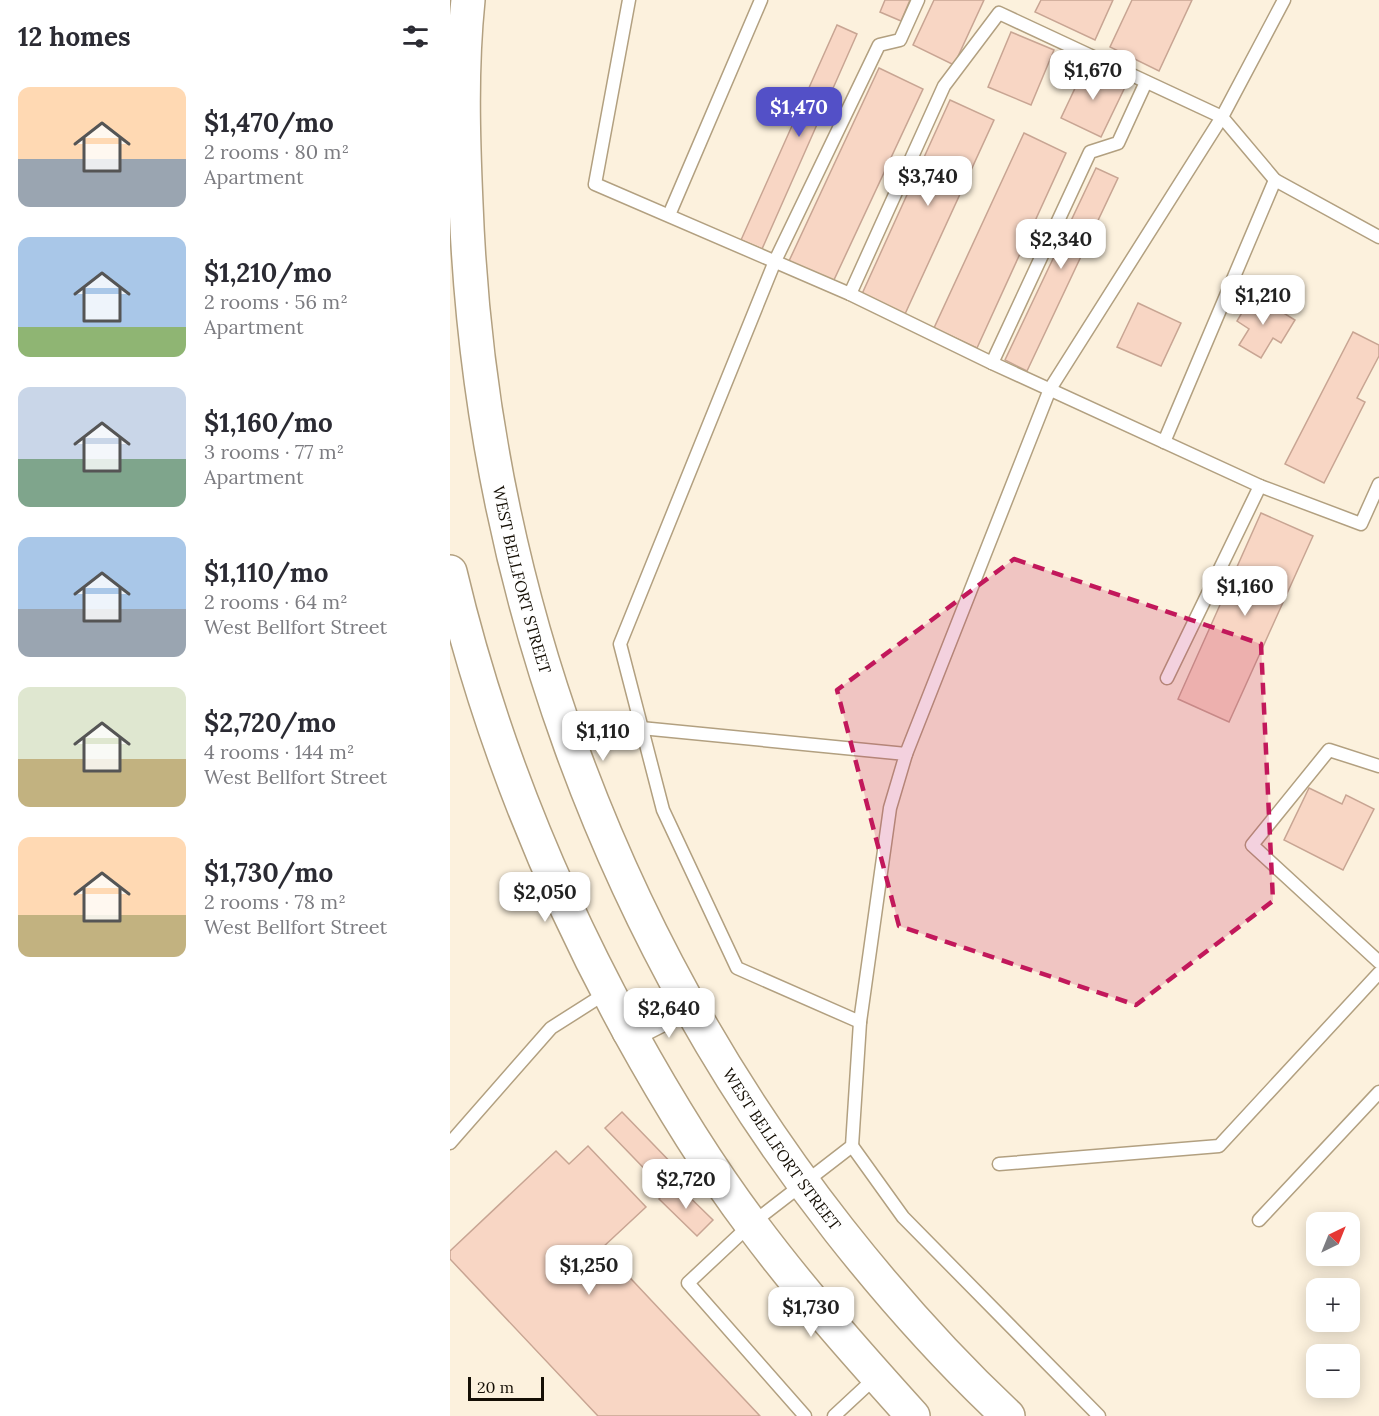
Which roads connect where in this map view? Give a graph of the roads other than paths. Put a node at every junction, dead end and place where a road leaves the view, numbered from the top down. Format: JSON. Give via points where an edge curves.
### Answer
{"nodes":[{"id":1,"x":629,"y":0,"type":"edge"},
{"id":2,"x":761,"y":0,"type":"edge"},
{"id":3,"x":918,"y":0,"type":"edge"},
{"id":4,"x":1005,"y":0,"type":"edge"},
{"id":5,"x":1284,"y":0,"type":"edge"},
{"id":6,"x":468,"y":2,"type":"edge"},
{"id":7,"x":999,"y":13,"type":"junction"},
{"id":8,"x":1146,"y":82,"type":"junction"},
{"id":9,"x":1222,"y":117,"type":"junction"},
{"id":10,"x":1275,"y":180,"type":"junction"},
{"id":11,"x":669,"y":215,"type":"junction"},
{"id":12,"x":1379,"y":237,"type":"edge"},
{"id":13,"x":775,"y":261,"type":"junction"},
{"id":14,"x":850,"y":294,"type":"junction"},
{"id":15,"x":992,"y":363,"type":"junction"},
{"id":16,"x":1050,"y":389,"type":"junction"},
{"id":17,"x":1164,"y":442,"type":"junction"},
{"id":18,"x":1379,"y":484,"type":"edge"},
{"id":19,"x":1260,"y":486,"type":"junction"},
{"id":20,"x":450,"y":572,"type":"edge"},
{"id":21,"x":1167,"y":678,"type":"dead end"},
{"id":22,"x":641,"y":728,"type":"junction"},
{"id":23,"x":906,"y":754,"type":"junction"},
{"id":24,"x":1379,"y":765,"type":"edge"},
{"id":25,"x":1379,"y":962,"type":"edge"},
{"id":26,"x":1379,"y":973,"type":"edge"},
{"id":27,"x":607,"y":992,"type":"junction"},
{"id":28,"x":686,"y":1002,"type":"junction"},
{"id":29,"x":860,"y":1022,"type":"junction"},
{"id":30,"x":629,"y":1031,"type":"junction"},
{"id":31,"x":1379,"y":1092,"type":"edge"},
{"id":32,"x":450,"y":1143,"type":"edge"},
{"id":33,"x":852,"y":1146,"type":"junction"},
{"id":34,"x":999,"y":1164,"type":"dead end"},
{"id":35,"x":803,"y":1183,"type":"junction"},
{"id":36,"x":1259,"y":1220,"type":"dead end"},
{"id":37,"x":751,"y":1224,"type":"junction"},
{"id":38,"x":877,"y":1376,"type":"junction"},
{"id":39,"x":805,"y":1416,"type":"edge"},
{"id":40,"x":834,"y":1416,"type":"edge"},
{"id":41,"x":913,"y":1416,"type":"edge"},
{"id":42,"x":1008,"y":1416,"type":"edge"},
{"id":43,"x":1099,"y":1416,"type":"edge"}],
"edges":[{"from":1,"to":11,"type":"lane","via":[[595,184]]},
{"from":2,"to":11,"type":"lane"},
{"from":3,"to":13,"type":"lane","via":[[900,40],[879,45]]},
{"from":4,"to":7,"type":"lane"},
{"from":5,"to":9,"type":"lane"},
{"from":6,"to":28,"type":"main road","name":"WEST BELLFORT STREET","via":[[463,139],[471,295],[494,467],[544,667],[575,759],[627,883]]},
{"from":7,"to":8,"type":"lane"},
{"from":7,"to":14,"type":"lane","via":[[944,86]]},
{"from":8,"to":9,"type":"lane"},
{"from":8,"to":15,"type":"lane","via":[[1118,143],[1090,152]]},
{"from":9,"to":10,"type":"lane"},
{"from":9,"to":16,"type":"lane"},
{"from":10,"to":12,"type":"lane"},
{"from":10,"to":17,"type":"lane"},
{"from":11,"to":13,"type":"lane"},
{"from":13,"to":14,"type":"lane"},
{"from":13,"to":22,"type":"lane","via":[[620,644]]},
{"from":14,"to":15,"type":"lane"},
{"from":15,"to":16,"type":"lane"},
{"from":16,"to":17,"type":"lane"},
{"from":16,"to":23,"type":"lane"},
{"from":17,"to":19,"type":"lane"},
{"from":18,"to":19,"type":"lane","via":[[1361,524]]},
{"from":19,"to":21,"type":"lane"},
{"from":20,"to":27,"type":"main road","via":[[507,765],[554,882]]},
{"from":22,"to":23,"type":"lane"},
{"from":22,"to":29,"type":"lane","via":[[663,810],[737,968]]},
{"from":23,"to":29,"type":"lane","via":[[891,808]]},
{"from":24,"to":25,"type":"lane","via":[[1329,750],[1252,845]]},
{"from":26,"to":34,"type":"lane","via":[[1219,1146]]},
{"from":27,"to":30,"type":"main road"},
{"from":27,"to":32,"type":"lane","via":[[551,1028]]},
{"from":28,"to":30,"type":"main road"},
{"from":28,"to":35,"type":"main road","name":"WEST BELLFORT STREET","via":[[766,1132]]},
{"from":29,"to":33,"type":"lane"},
{"from":30,"to":37,"type":"main road","via":[[677,1115]]},
{"from":31,"to":36,"type":"lane"},
{"from":33,"to":35,"type":"lane"},
{"from":33,"to":43,"type":"lane","via":[[903,1217]]},
{"from":35,"to":37,"type":"lane"},
{"from":35,"to":42,"type":"main road","name":"WEST BELLFORT STREET","via":[[902,1306]]},
{"from":37,"to":38,"type":"main road"},
{"from":37,"to":39,"type":"lane","via":[[688,1283]]},
{"from":38,"to":40,"type":"lane"},
{"from":38,"to":41,"type":"main road"}]}
